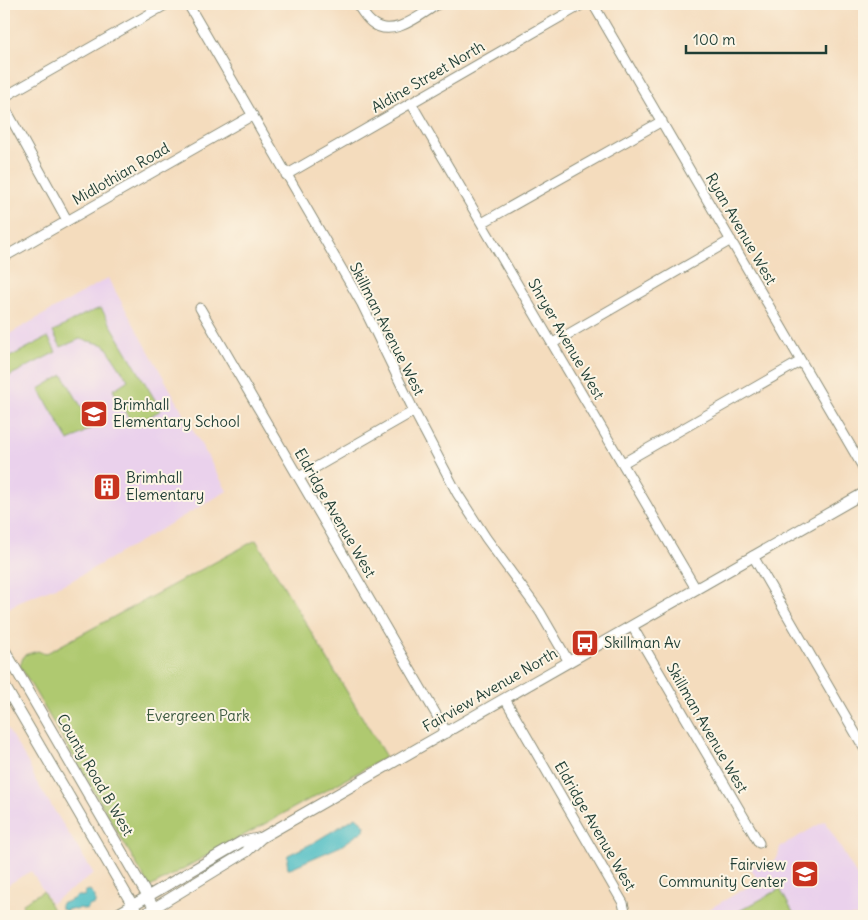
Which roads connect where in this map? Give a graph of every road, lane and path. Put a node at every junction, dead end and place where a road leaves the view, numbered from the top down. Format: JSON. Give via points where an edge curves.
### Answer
{"nodes":[{"id":1,"x":167,"y":4,"type":"edge"},
{"id":2,"x":188,"y":4,"type":"edge"},
{"id":3,"x":356,"y":4,"type":"edge"},
{"id":4,"x":438,"y":4,"type":"edge"},
{"id":5,"x":584,"y":4,"type":"edge"},
{"id":6,"x":593,"y":4,"type":"edge"},
{"id":7,"x":4,"y":98,"type":"edge"},
{"id":8,"x":411,"y":103,"type":"junction"},
{"id":9,"x":4,"y":106,"type":"edge"},
{"id":10,"x":253,"y":115,"type":"junction"},
{"id":11,"x":662,"y":121,"type":"junction"},
{"id":12,"x":286,"y":175,"type":"junction"},
{"id":13,"x":67,"y":220,"type":"junction"},
{"id":14,"x":482,"y":223,"type":"junction"},
{"id":15,"x":731,"y":240,"type":"junction"},
{"id":16,"x":4,"y":257,"type":"edge"},
{"id":17,"x":200,"y":308,"type":"dead end"},
{"id":18,"x":553,"y":343,"type":"junction"},
{"id":19,"x":802,"y":361,"type":"junction"},
{"id":20,"x":414,"y":411,"type":"junction"},
{"id":21,"x":623,"y":463,"type":"junction"},
{"id":22,"x":864,"y":469,"type":"edge"},
{"id":23,"x":299,"y":477,"type":"junction"},
{"id":24,"x":864,"y":492,"type":"edge"},
{"id":25,"x":753,"y":556,"type":"junction"},
{"id":26,"x":696,"y":589,"type":"junction"},
{"id":27,"x":632,"y":626,"type":"junction"},
{"id":28,"x":4,"y":649,"type":"edge"},
{"id":29,"x":569,"y":662,"type":"junction"},
{"id":30,"x":4,"y":685,"type":"edge"},
{"id":31,"x":505,"y":699,"type":"junction"},
{"id":32,"x":447,"y":733,"type":"junction"},
{"id":33,"x":864,"y":748,"type":"edge"},
{"id":34,"x":261,"y":838,"type":"junction"},
{"id":35,"x":759,"y":844,"type":"dead end"},
{"id":36,"x":148,"y":896,"type":"junction"},
{"id":37,"x":133,"y":905,"type":"junction"},
{"id":38,"x":157,"y":912,"type":"edge"},
{"id":39,"x":114,"y":916,"type":"edge"},
{"id":40,"x":140,"y":916,"type":"edge"},
{"id":41,"x":626,"y":916,"type":"edge"}],
"edges":[{"from":1,"to":7,"type":"street"},
{"from":2,"to":10,"type":"street","name":"Skillman Avenue West"},
{"from":3,"to":4,"type":"street","via":[[370,22],[393,28]]},
{"from":5,"to":8,"type":"street","name":"Aldine Street North"},
{"from":6,"to":11,"type":"street","name":"Ryan Avenue West"},
{"from":8,"to":12,"type":"street","name":"Aldine Street North"},
{"from":8,"to":14,"type":"street","name":"Shryer Avenue West"},
{"from":9,"to":13,"type":"street"},
{"from":10,"to":12,"type":"street","name":"Skillman Avenue West"},
{"from":10,"to":13,"type":"street","name":"Midlothian Road"},
{"from":11,"to":14,"type":"street"},
{"from":11,"to":15,"type":"street","name":"Ryan Avenue West"},
{"from":12,"to":20,"type":"street","name":"Skillman Avenue West","via":[[362,304]]},
{"from":13,"to":16,"type":"street","name":"Midlothian Road"},
{"from":14,"to":18,"type":"street","name":"Shryer Avenue West"},
{"from":15,"to":18,"type":"street"},
{"from":15,"to":19,"type":"street","name":"Ryan Avenue West"},
{"from":17,"to":23,"type":"street","name":"Eldridge Avenue West"},
{"from":18,"to":21,"type":"street","name":"Shryer Avenue West"},
{"from":19,"to":21,"type":"street"},
{"from":19,"to":22,"type":"street","name":"Ryan Avenue West"},
{"from":20,"to":23,"type":"street"},
{"from":20,"to":29,"type":"street","name":"Skillman Avenue West","via":[[459,496],[533,602]]},
{"from":21,"to":26,"type":"street","name":"Shryer Avenue West"},
{"from":23,"to":32,"type":"street","name":"Eldridge Avenue West"},
{"from":24,"to":25,"type":"street","name":"Fairview Avenue North"},
{"from":25,"to":26,"type":"street","name":"Fairview Avenue North"},
{"from":25,"to":33,"type":"street"},
{"from":26,"to":27,"type":"street","name":"Fairview Avenue North"},
{"from":27,"to":29,"type":"street","name":"Fairview Avenue North"},
{"from":27,"to":35,"type":"street","name":"Skillman Avenue West"},
{"from":28,"to":36,"type":"street","name":"County Road B West"},
{"from":29,"to":31,"type":"street","name":"Fairview Avenue North"},
{"from":30,"to":37,"type":"street"},
{"from":31,"to":32,"type":"street","name":"Fairview Avenue North"},
{"from":31,"to":41,"type":"street","name":"Eldridge Avenue West","via":[[623,903]]},
{"from":32,"to":34,"type":"street","name":"Fairview Avenue North"},
{"from":34,"to":36,"type":"street","name":"Fairview Avenue North","via":[[241,842]]},
{"from":34,"to":38,"type":"street","name":"Fairview Avenue North","via":[[246,852]]},
{"from":36,"to":37,"type":"street","name":"Fairview Avenue North"},
{"from":36,"to":38,"type":"street","name":"County Road B West"},
{"from":37,"to":39,"type":"street","name":"Fairview Avenue North"},
{"from":37,"to":40,"type":"street"},
{"from":38,"to":40,"type":"street","name":"Fairview Avenue North"}]}
